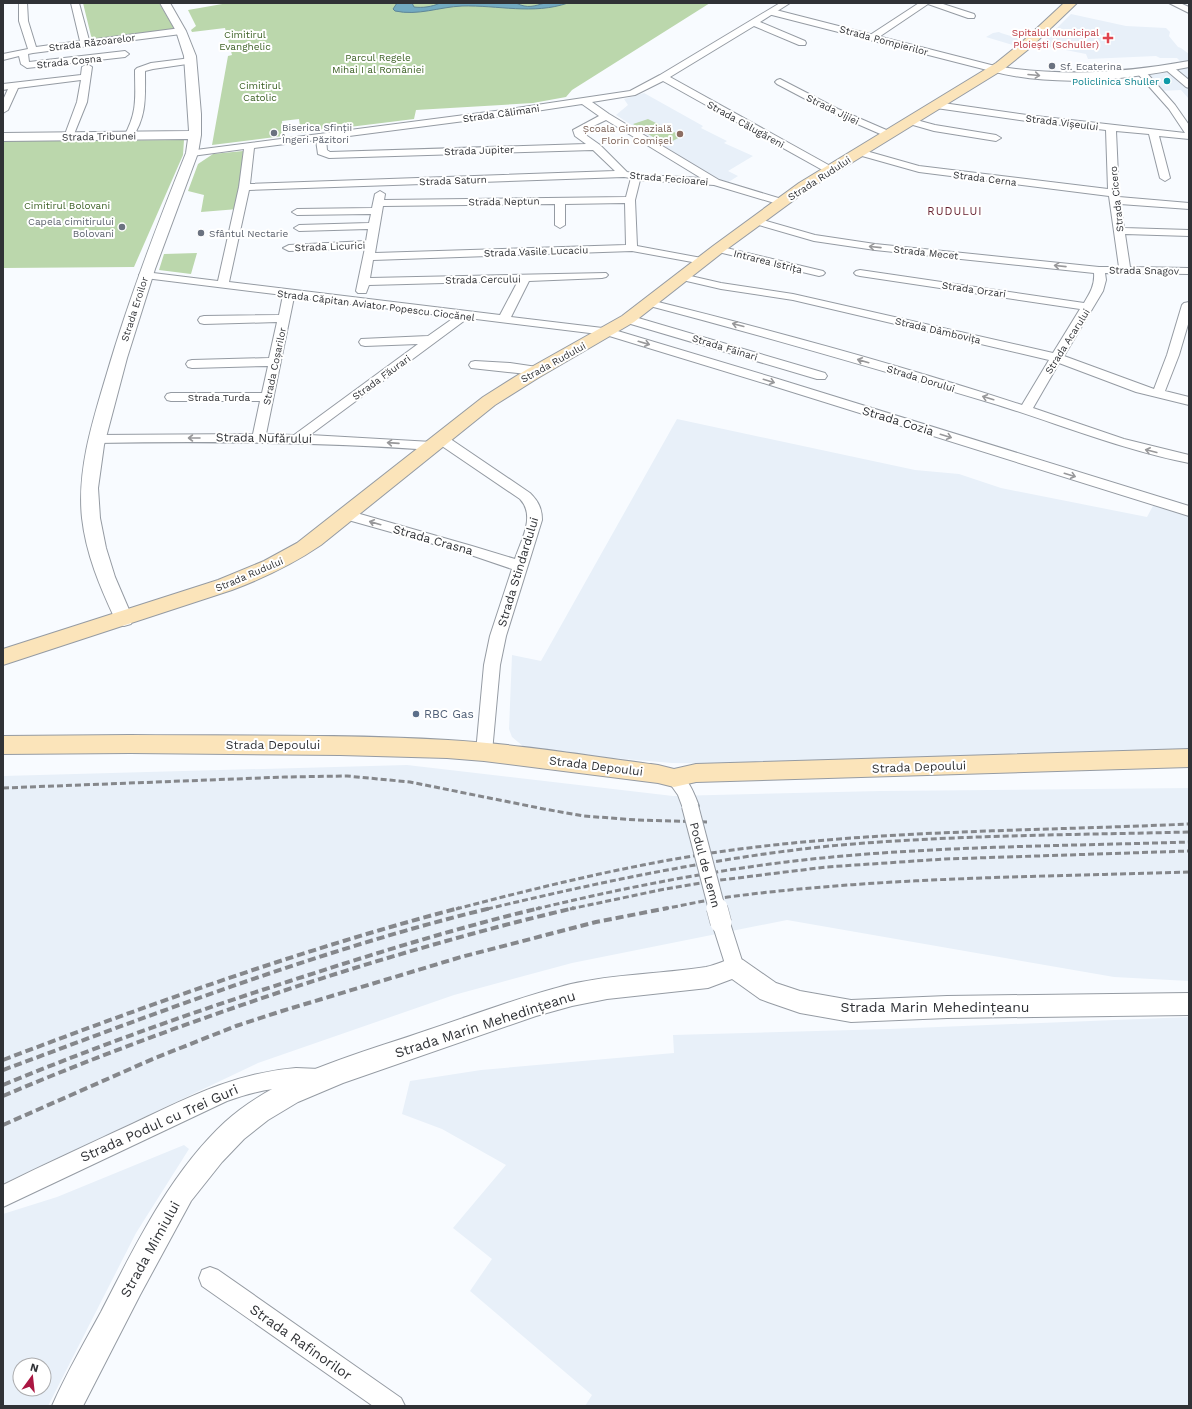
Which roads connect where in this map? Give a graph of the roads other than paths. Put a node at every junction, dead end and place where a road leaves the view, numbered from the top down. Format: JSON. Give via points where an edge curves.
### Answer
{"nodes":[{"id":1,"x":22,"y":3,"type":"edge"},
{"id":2,"x":75,"y":3,"type":"edge"},
{"id":3,"x":165,"y":3,"type":"edge"},
{"id":4,"x":786,"y":3,"type":"edge"},
{"id":5,"x":925,"y":3,"type":"edge"},
{"id":6,"x":932,"y":3,"type":"edge"},
{"id":7,"x":1071,"y":3,"type":"edge"},
{"id":8,"x":1173,"y":3,"type":"edge"},
{"id":9,"x":769,"y":7,"type":"edge"},
{"id":10,"x":1189,"y":10,"type":"edge"},
{"id":11,"x":971,"y":16,"type":"dead end"},
{"id":12,"x":754,"y":23,"type":"junction"},
{"id":13,"x":181,"y":31,"type":"junction"},
{"id":14,"x":873,"y":37,"type":"junction"},
{"id":15,"x":85,"y":43,"type":"junction"},
{"id":16,"x":802,"y":43,"type":"dead end"},
{"id":17,"x":34,"y":50,"type":"junction"},
{"id":18,"x":23,"y":52,"type":"junction"},
{"id":19,"x":125,"y":54,"type":"dead end"},
{"id":20,"x":3,"y":56,"type":"edge"},
{"id":21,"x":87,"y":59,"type":"junction"},
{"id":22,"x":191,"y":61,"type":"junction"},
{"id":23,"x":1189,"y":64,"type":"edge"},
{"id":24,"x":1169,"y":68,"type":"junction"},
{"id":25,"x":995,"y":69,"type":"junction"},
{"id":26,"x":1142,"y":73,"type":"junction"},
{"id":27,"x":85,"y":77,"type":"junction"},
{"id":28,"x":663,"y":77,"type":"junction"},
{"id":29,"x":780,"y":82,"type":"dead end"},
{"id":30,"x":1189,"y":85,"type":"edge"},
{"id":31,"x":14,"y":86,"type":"junction"},
{"id":32,"x":3,"y":87,"type":"edge"},
{"id":33,"x":585,"y":101,"type":"junction"},
{"id":34,"x":936,"y":105,"type":"junction"},
{"id":35,"x":3,"y":110,"type":"edge"},
{"id":36,"x":606,"y":116,"type":"junction"},
{"id":37,"x":909,"y":121,"type":"junction"},
{"id":38,"x":1111,"y":128,"type":"junction"},
{"id":39,"x":1153,"y":132,"type":"junction"},
{"id":40,"x":1189,"y":132,"type":"edge"},
{"id":41,"x":888,"y":134,"type":"junction"},
{"id":42,"x":195,"y":135,"type":"junction"},
{"id":43,"x":130,"y":136,"type":"junction"},
{"id":44,"x":322,"y":136,"type":"junction"},
{"id":45,"x":1189,"y":136,"type":"edge"},
{"id":46,"x":3,"y":137,"type":"edge"},
{"id":47,"x":69,"y":137,"type":"junction"},
{"id":48,"x":996,"y":138,"type":"dead end"},
{"id":49,"x":249,"y":146,"type":"junction"},
{"id":50,"x":596,"y":147,"type":"junction"},
{"id":51,"x":859,"y":152,"type":"junction"},
{"id":52,"x":192,"y":153,"type":"junction"},
{"id":53,"x":830,"y":170,"type":"junction"},
{"id":54,"x":624,"y":174,"type":"junction"},
{"id":55,"x":636,"y":177,"type":"junction"},
{"id":56,"x":1165,"y":178,"type":"dead end"},
{"id":57,"x":715,"y":182,"type":"junction"},
{"id":58,"x":244,"y":187,"type":"junction"},
{"id":59,"x":1113,"y":197,"type":"junction"},
{"id":60,"x":630,"y":200,"type":"junction"},
{"id":61,"x":560,"y":201,"type":"junction"},
{"id":62,"x":781,"y":202,"type":"junction"},
{"id":63,"x":379,"y":203,"type":"junction"},
{"id":64,"x":1189,"y":206,"type":"edge"},
{"id":65,"x":297,"y":212,"type":"dead end"},
{"id":66,"x":756,"y":221,"type":"junction"},
{"id":67,"x":560,"y":225,"type":"dead end"},
{"id":68,"x":374,"y":226,"type":"junction"},
{"id":69,"x":299,"y":228,"type":"dead end"},
{"id":70,"x":1118,"y":232,"type":"junction"},
{"id":71,"x":1189,"y":234,"type":"edge"},
{"id":72,"x":371,"y":244,"type":"junction"},
{"id":73,"x":289,"y":248,"type":"dead end"},
{"id":74,"x":632,"y":248,"type":"junction"},
{"id":75,"x":718,"y":249,"type":"junction"},
{"id":76,"x":368,"y":257,"type":"junction"},
{"id":77,"x":702,"y":261,"type":"junction"},
{"id":78,"x":1099,"y":270,"type":"junction"},
{"id":79,"x":1125,"y":270,"type":"junction"},
{"id":80,"x":1189,"y":271,"type":"edge"},
{"id":81,"x":819,"y":273,"type":"dead end"},
{"id":82,"x":860,"y":273,"type":"dead end"},
{"id":83,"x":602,"y":275,"type":"dead end"},
{"id":84,"x":145,"y":276,"type":"junction"},
{"id":85,"x":682,"y":277,"type":"junction"},
{"id":86,"x":525,"y":278,"type":"junction"},
{"id":87,"x":364,"y":282,"type":"junction"},
{"id":88,"x":223,"y":285,"type":"junction"},
{"id":89,"x":289,"y":294,"type":"junction"},
{"id":90,"x":650,"y":302,"type":"junction"},
{"id":91,"x":360,"y":303,"type":"junction"},
{"id":92,"x":1188,"y":305,"type":"edge"},
{"id":93,"x":1088,"y":307,"type":"junction"},
{"id":94,"x":464,"y":316,"type":"junction"},
{"id":95,"x":283,"y":318,"type":"junction"},
{"id":96,"x":628,"y":319,"type":"junction"},
{"id":97,"x":204,"y":320,"type":"dead end"},
{"id":98,"x":503,"y":320,"type":"junction"},
{"id":99,"x":607,"y":332,"type":"junction"},
{"id":100,"x":431,"y":340,"type":"junction"},
{"id":101,"x":365,"y":342,"type":"dead end"},
{"id":102,"x":1057,"y":358,"type":"junction"},
{"id":103,"x":275,"y":362,"type":"junction"},
{"id":104,"x":192,"y":364,"type":"dead end"},
{"id":105,"x":475,"y":366,"type":"dead end"},
{"id":106,"x":537,"y":371,"type":"junction"},
{"id":107,"x":821,"y":376,"type":"dead end"},
{"id":108,"x":1158,"y":394,"type":"junction"},
{"id":109,"x":171,"y":397,"type":"dead end"},
{"id":110,"x":267,"y":397,"type":"junction"},
{"id":111,"x":1189,"y":401,"type":"edge"},
{"id":112,"x":1025,"y":410,"type":"junction"},
{"id":113,"x":259,"y":438,"type":"junction"},
{"id":114,"x":96,"y":439,"type":"junction"},
{"id":115,"x":297,"y":439,"type":"junction"},
{"id":116,"x":437,"y":442,"type":"junction"},
{"id":117,"x":1189,"y":459,"type":"edge"},
{"id":118,"x":1189,"y":511,"type":"edge"},
{"id":119,"x":346,"y":515,"type":"junction"},
{"id":120,"x":520,"y":566,"type":"junction"},
{"id":121,"x":124,"y":619,"type":"junction"},
{"id":122,"x":3,"y":657,"type":"edge"},
{"id":123,"x":3,"y":745,"type":"edge"},
{"id":124,"x":484,"y":752,"type":"junction"},
{"id":125,"x":1189,"y":758,"type":"edge"},
{"id":126,"x":674,"y":778,"type":"junction"},
{"id":127,"x":735,"y":967,"type":"junction"},
{"id":128,"x":1189,"y":1004,"type":"edge"},
{"id":129,"x":323,"y":1079,"type":"junction"},
{"id":130,"x":259,"y":1111,"type":"joint"},
{"id":131,"x":3,"y":1196,"type":"edge"},
{"id":132,"x":210,"y":1278,"type":"dead end"},
{"id":133,"x":66,"y":1406,"type":"edge"},
{"id":134,"x":393,"y":1406,"type":"edge"}],
"edges":[{"from":1,"to":17,"type":"street","via":[[23,27]]},
{"from":2,"to":15,"type":"street"},
{"from":3,"to":13,"type":"street","name":"Strada Eroilor"},
{"from":4,"to":9,"type":"street","name":"Strada Călimani"},
{"from":5,"to":14,"type":"street"},
{"from":6,"to":11,"type":"street"},
{"from":7,"to":25,"type":"main road","name":"Strada Rudului","via":[[1026,45]]},
{"from":8,"to":10,"type":"street"},
{"from":9,"to":12,"type":"street","name":"Strada Călimani"},
{"from":9,"to":14,"type":"street","name":"Strada Pompierilor"},
{"from":12,"to":16,"type":"street"},
{"from":12,"to":28,"type":"street","name":"Strada Călimani"},
{"from":13,"to":15,"type":"street","name":"Strada Răzoarelor"},
{"from":13,"to":22,"type":"street","name":"Strada Eroilor"},
{"from":14,"to":25,"type":"street","name":"Strada Pompierilor"},
{"from":15,"to":17,"type":"street","name":"Strada Răzoarelor"},
{"from":17,"to":18,"type":"street","name":"Strada Răzoarelor"},
{"from":18,"to":20,"type":"street","name":"Strada Răzoarelor"},
{"from":18,"to":21,"type":"street","name":"Strada Coșna","via":[[24,64],[27,65]]},
{"from":19,"to":21,"type":"street","name":"Strada Coșna"},
{"from":21,"to":27,"type":"street"},
{"from":22,"to":42,"type":"street","name":"Strada Eroilor"},
{"from":22,"to":43,"type":"street","via":[[151,66],[140,70],[140,110]]},
{"from":23,"to":24,"type":"street","name":"Strada Pompierilor"},
{"from":24,"to":26,"type":"street","name":"Strada Pompierilor"},
{"from":24,"to":30,"type":"street"},
{"from":25,"to":26,"type":"street","name":"Strada Pompierilor","one_way":true,"via":[[1018,74],[1054,76]]},
{"from":25,"to":34,"type":"main road","name":"Strada Rudului"},
{"from":26,"to":40,"type":"street","via":[[1172,107]]},
{"from":27,"to":31,"type":"street"},
{"from":27,"to":47,"type":"street","via":[[82,102]]},
{"from":28,"to":33,"type":"street","name":"Strada Călimani","via":[[632,93]]},
{"from":28,"to":53,"type":"street","name":"Strada Călugăreni"},
{"from":29,"to":41,"type":"street","name":"Strada Jijiei","via":[[835,111]]},
{"from":31,"to":32,"type":"street"},
{"from":31,"to":35,"type":"street"},
{"from":33,"to":36,"type":"street"},
{"from":33,"to":44,"type":"street","name":"Strada Călimani"},
{"from":34,"to":37,"type":"main road","name":"Strada Rudului"},
{"from":34,"to":38,"type":"street","name":"Strada Vișeului"},
{"from":36,"to":50,"type":"street","via":[[578,130],[580,136]]},
{"from":36,"to":57,"type":"street"},
{"from":37,"to":41,"type":"main road","name":"Strada Rudului"},
{"from":37,"to":48,"type":"street","via":[[934,128]]},
{"from":38,"to":39,"type":"street","name":"Strada Vișeului"},
{"from":38,"to":59,"type":"street","name":"Strada Cicero"},
{"from":39,"to":45,"type":"street","name":"Strada Vișeului"},
{"from":39,"to":56,"type":"street"},
{"from":41,"to":51,"type":"main road","name":"Strada Rudului"},
{"from":42,"to":43,"type":"street","name":"Strada Tribunei"},
{"from":42,"to":52,"type":"street","name":"Strada Eroilor"},
{"from":43,"to":47,"type":"street","name":"Strada Tribunei"},
{"from":44,"to":49,"type":"street","name":"Strada Călimani"},
{"from":44,"to":50,"type":"street","name":"Strada Jupiter","via":[[322,152],[329,155]]},
{"from":46,"to":47,"type":"street","name":"Strada Tribunei"},
{"from":49,"to":52,"type":"street","name":"Strada Călimani"},
{"from":49,"to":58,"type":"street"},
{"from":50,"to":54,"type":"street"},
{"from":51,"to":53,"type":"main road","name":"Strada Rudului"},
{"from":51,"to":59,"type":"street","name":"Strada Cerna","via":[[919,169]]},
{"from":52,"to":84,"type":"street","name":"Strada Eroilor"},
{"from":53,"to":62,"type":"main road","name":"Strada Rudului"},
{"from":54,"to":55,"type":"street","name":"Strada Fecioarei"},
{"from":54,"to":58,"type":"street","name":"Strada Saturn"},
{"from":55,"to":57,"type":"street","name":"Strada Fecioarei"},
{"from":55,"to":60,"type":"street"},
{"from":57,"to":62,"type":"street"},
{"from":58,"to":88,"type":"street"},
{"from":59,"to":64,"type":"street","name":"Strada Cerna"},
{"from":59,"to":70,"type":"street","name":"Strada Cicero"},
{"from":60,"to":61,"type":"street","name":"Strada Neptun"},
{"from":60,"to":74,"type":"street"},
{"from":61,"to":63,"type":"street","name":"Strada Neptun"},
{"from":61,"to":67,"type":"street"},
{"from":62,"to":66,"type":"main road","name":"Strada Rudului"},
{"from":63,"to":65,"type":"street","name":"Strada Neptun"},
{"from":63,"to":68,"type":"street"},
{"from":66,"to":75,"type":"main road","name":"Strada Rudului"},
{"from":78,"to":66,"type":"street","name":"Strada Mecet","one_way":true,"via":[[848,244],[814,238]]},
{"from":68,"to":69,"type":"street"},
{"from":68,"to":72,"type":"street"},
{"from":70,"to":71,"type":"street"},
{"from":70,"to":79,"type":"street","name":"Strada Cicero"},
{"from":72,"to":73,"type":"street","name":"Strada Licurici"},
{"from":72,"to":76,"type":"street"},
{"from":74,"to":76,"type":"street","name":"Strada Vasile Lucaciu"},
{"from":74,"to":77,"type":"street","name":"Strada Vasile Lucaciu"},
{"from":75,"to":77,"type":"main road","name":"Strada Rudului"},
{"from":75,"to":81,"type":"street","name":"Intrarea Istrița"},
{"from":76,"to":87,"type":"street"},
{"from":77,"to":85,"type":"main road","name":"Strada Rudului"},
{"from":78,"to":79,"type":"street","name":"Strada Snagov"},
{"from":78,"to":93,"type":"street","name":"Strada Acarului","via":[[1099,285]]},
{"from":79,"to":80,"type":"street","name":"Strada Snagov"},
{"from":82,"to":93,"type":"street","name":"Strada Orzari"},
{"from":83,"to":86,"type":"street","name":"Strada Cercului"},
{"from":84,"to":88,"type":"street","name":"Strada Căpitan Aviator Popescu Ciocănel"},
{"from":84,"to":114,"type":"street","name":"Strada Eroilor"},
{"from":85,"to":90,"type":"main road","name":"Strada Rudului"},
{"from":85,"to":102,"type":"street","name":"Strada Dâmbovița","via":[[793,297]]},
{"from":86,"to":87,"type":"street","name":"Strada Cercului"},
{"from":86,"to":98,"type":"street"},
{"from":87,"to":91,"type":"street"},
{"from":88,"to":89,"type":"street","name":"Strada Căpitan Aviator Popescu Ciocănel"},
{"from":89,"to":91,"type":"street","name":"Strada Căpitan Aviator Popescu Ciocănel"},
{"from":89,"to":95,"type":"street","name":"Strada Coșarilor"},
{"from":90,"to":96,"type":"main road","name":"Strada Rudului"},
{"from":112,"to":90,"type":"street","name":"Strada Dorului","one_way":true,"via":[[805,344]]},
{"from":91,"to":94,"type":"street","name":"Strada Căpitan Aviator Popescu Ciocănel"},
{"from":92,"to":108,"type":"street"},
{"from":93,"to":102,"type":"street","name":"Strada Acarului"},
{"from":94,"to":98,"type":"street","name":"Strada Căpitan Aviator Popescu Ciocănel"},
{"from":94,"to":100,"type":"street","name":"Strada Făurari"},
{"from":95,"to":97,"type":"street"},
{"from":95,"to":103,"type":"street","name":"Strada Coșarilor"},
{"from":96,"to":99,"type":"main road","name":"Strada Rudului"},
{"from":96,"to":107,"type":"street","name":"Strada Făinari"},
{"from":98,"to":99,"type":"street","name":"Strada Căpitan Aviator Popescu Ciocănel"},
{"from":99,"to":106,"type":"main road","name":"Strada Rudului"},
{"from":99,"to":118,"type":"street","name":"Strada Cozia","one_way":true},
{"from":100,"to":101,"type":"street"},
{"from":100,"to":115,"type":"street","name":"Strada Făurari"},
{"from":102,"to":108,"type":"street","name":"Strada Dâmbovița"},
{"from":102,"to":112,"type":"street","name":"Strada Acarului"},
{"from":103,"to":104,"type":"street"},
{"from":103,"to":110,"type":"street","name":"Strada Coșarilor"},
{"from":105,"to":106,"type":"street"},
{"from":106,"to":116,"type":"main road","name":"Strada Rudului","via":[[489,401]]},
{"from":108,"to":111,"type":"street","name":"Strada Dâmbovița"},
{"from":109,"to":110,"type":"street","name":"Strada Turda"},
{"from":110,"to":113,"type":"street","name":"Strada Coșarilor"},
{"from":117,"to":112,"type":"street","name":"Strada Dorului","one_way":true,"via":[[1112,440]]},
{"from":113,"to":114,"type":"street","name":"Strada Nufărului","one_way":true},
{"from":113,"to":115,"type":"street","name":"Strada Nufărului"},
{"from":114,"to":121,"type":"street","name":"Strada Eroilor","via":[[89,484],[94,532],[108,586]]},
{"from":116,"to":115,"type":"street","name":"Strada Nufărului","one_way":true},
{"from":116,"to":119,"type":"main road","name":"Strada Rudului"},
{"from":116,"to":120,"type":"street","name":"Strada Stindardului","via":[[499,477],[532,503],[536,510],[535,520]]},
{"from":120,"to":119,"type":"street","name":"Strada Crasna","one_way":true},
{"from":119,"to":121,"type":"main road","name":"Strada Rudului","via":[[304,547],[272,566],[226,585]]},
{"from":120,"to":124,"type":"street","name":"Strada Stindardului","via":[[498,636],[492,665]]},
{"from":121,"to":122,"type":"main road","name":"Strada Rudului"},
{"from":123,"to":124,"type":"main road","name":"Strada Depoului","via":[[340,746]]},
{"from":124,"to":126,"type":"main road","name":"Strada Depoului"},
{"from":125,"to":126,"type":"main road","name":"Strada Depoului","via":[[696,773]]},
{"from":126,"to":127,"type":"street","name":"Podul de Lemn","bridge":true,"via":[[685,792],[690,806]]},
{"from":127,"to":128,"type":"street","name":"Strada Marin Mehedințeanu","via":[[768,991],[800,1002],[851,1010]]},
{"from":127,"to":129,"type":"street","name":"Strada Marin Mehedințeanu","via":[[708,977],[640,983],[572,995]]},
{"from":129,"to":130,"type":"street","name":"Strada Marin Mehedințeanu","via":[[289,1093]]},
{"from":129,"to":131,"type":"street","name":"Strada Podul cu Trei Guri","via":[[306,1076],[268,1079],[226,1090],[53,1170]]},
{"from":130,"to":133,"type":"street","name":"Strada Mimiului","via":[[235,1130],[213,1153],[182,1192]]},
{"from":132,"to":134,"type":"street","name":"Strada Rafinorilor"}]}
